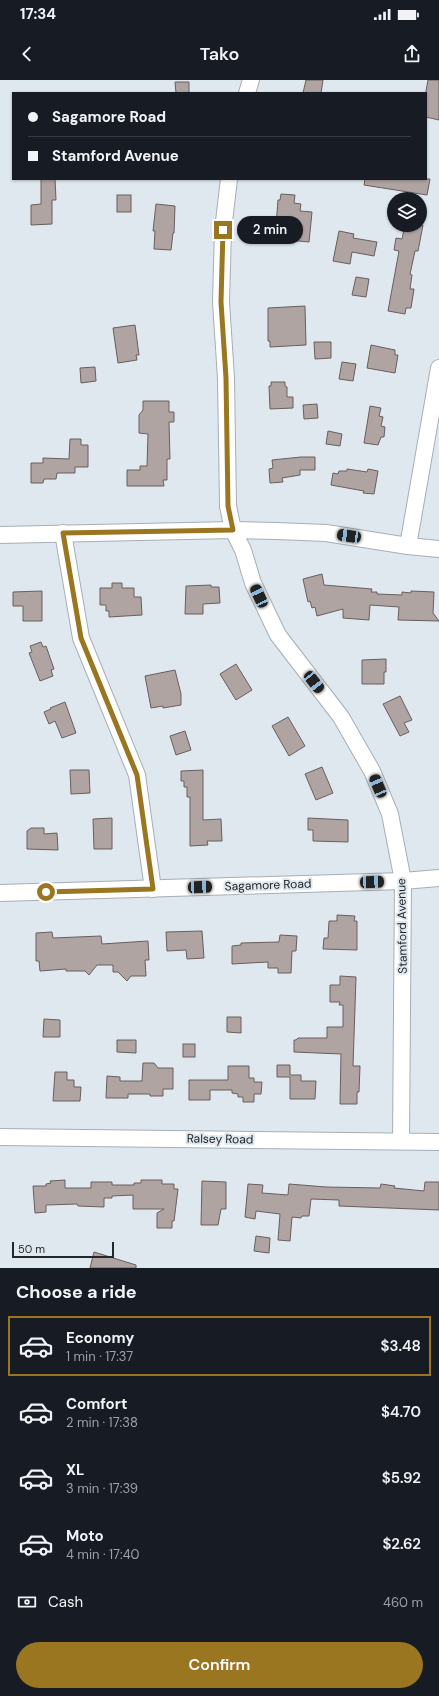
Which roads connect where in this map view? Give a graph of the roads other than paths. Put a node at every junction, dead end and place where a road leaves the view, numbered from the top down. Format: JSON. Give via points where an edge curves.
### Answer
{"nodes":[{"id":1,"x":251,"y":80,"type":"edge"},
{"id":2,"x":247,"y":92,"type":"edge"},
{"id":3,"x":229,"y":180,"type":"edge"},
{"id":4,"x":439,"y":368,"type":"edge"},
{"id":5,"x":233,"y":530,"type":"junction"},
{"id":6,"x":63,"y":533,"type":"junction"},
{"id":7,"x":0,"y":534,"type":"edge"},
{"id":8,"x":408,"y":546,"type":"junction"},
{"id":9,"x":439,"y":549,"type":"edge"},
{"id":10,"x":439,"y":878,"type":"edge"},
{"id":11,"x":403,"y":881,"type":"junction"},
{"id":12,"x":153,"y":889,"type":"junction"},
{"id":13,"x":0,"y":893,"type":"edge"},
{"id":14,"x":0,"y":1137,"type":"edge"},
{"id":15,"x":401,"y":1141,"type":"junction"},
{"id":16,"x":439,"y":1142,"type":"edge"}],
"edges":[{"from":1,"to":2,"type":"street"},
{"from":3,"to":5,"type":"street","name":"Stamford Avenue","via":[[223,230],[221,302],[226,378],[228,506]]},
{"from":4,"to":8,"type":"street"},
{"from":5,"to":6,"type":"street"},
{"from":5,"to":8,"type":"street","via":[[326,533]]},
{"from":5,"to":11,"type":"street","name":"Stamford Avenue","via":[[243,550],[253,583],[278,635],[341,717],[372,771],[390,814]]},
{"from":6,"to":7,"type":"street"},
{"from":6,"to":12,"type":"street","via":[[81,638],[137,775]]},
{"from":8,"to":9,"type":"street"},
{"from":10,"to":11,"type":"street","name":"Sagamore Road"},
{"from":11,"to":12,"type":"street","name":"Sagamore Road"},
{"from":11,"to":15,"type":"street","name":"Stamford Avenue"},
{"from":12,"to":13,"type":"street","name":"Sagamore Road"},
{"from":14,"to":15,"type":"street","name":"Ralsey Road"},
{"from":15,"to":16,"type":"street","name":"Ralsey Road"}]}
